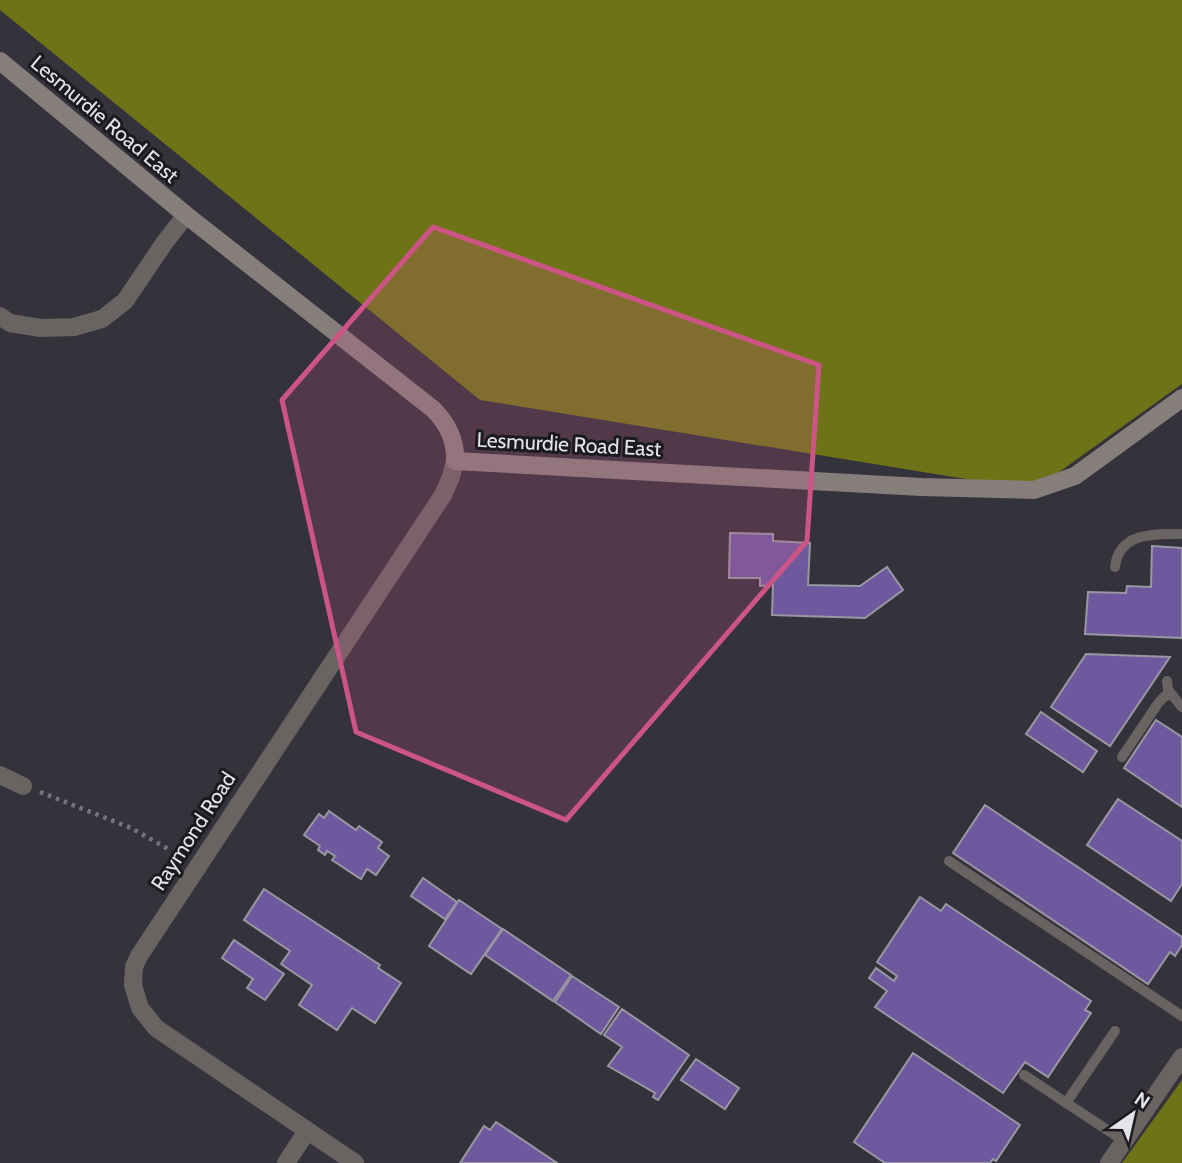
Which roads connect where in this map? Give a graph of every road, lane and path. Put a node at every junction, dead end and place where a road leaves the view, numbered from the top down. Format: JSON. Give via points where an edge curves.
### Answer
{"nodes":[{"id":1,"x":0,"y":61,"type":"edge"},
{"id":2,"x":186,"y":215,"type":"junction"},
{"id":3,"x":0,"y":316,"type":"edge"},
{"id":4,"x":1182,"y":398,"type":"edge"},
{"id":5,"x":455,"y":461,"type":"junction"},
{"id":6,"x":1182,"y":534,"type":"edge"},
{"id":7,"x":1115,"y":567,"type":"dead end"},
{"id":8,"x":1167,"y":681,"type":"dead end"},
{"id":9,"x":1171,"y":695,"type":"junction"},
{"id":10,"x":1182,"y":708,"type":"edge"},
{"id":11,"x":1122,"y":757,"type":"dead end"},
{"id":12,"x":0,"y":775,"type":"edge"},
{"id":13,"x":23,"y":786,"type":"joint"},
{"id":14,"x":170,"y":850,"type":"dead end"},
{"id":15,"x":949,"y":861,"type":"dead end"},
{"id":16,"x":1182,"y":1016,"type":"edge"},
{"id":17,"x":1115,"y":1031,"type":"dead end"},
{"id":18,"x":1182,"y":1057,"type":"edge"},
{"id":19,"x":1024,"y":1075,"type":"dead end"},
{"id":20,"x":1066,"y":1103,"type":"junction"},
{"id":21,"x":307,"y":1131,"type":"junction"},
{"id":22,"x":1124,"y":1141,"type":"junction"},
{"id":23,"x":286,"y":1163,"type":"edge"},
{"id":24,"x":355,"y":1163,"type":"edge"},
{"id":25,"x":1109,"y":1163,"type":"edge"}],
"edges":[{"from":1,"to":2,"type":"street","name":"Lesmurdie Road East"},
{"from":2,"to":3,"type":"street","via":[[125,300],[102,319],[74,327],[41,328],[10,323]]},
{"from":2,"to":5,"type":"street","name":"Lesmurdie Road East","via":[[437,413],[453,439]]},
{"from":4,"to":5,"type":"street","name":"Lesmurdie Road East","via":[[1075,476],[1034,490]]},
{"from":5,"to":21,"type":"street","name":"Raymond Road","via":[[443,495],[134,967],[136,997],[156,1028]]},
{"from":6,"to":7,"type":"lane","via":[[1157,534],[1124,544]]},
{"from":8,"to":9,"type":"lane"},
{"from":9,"to":10,"type":"lane"},
{"from":9,"to":11,"type":"lane","via":[[1159,702]]},
{"from":12,"to":13,"type":"street"},
{"from":13,"to":14,"type":"path","via":[[131,828]]},
{"from":15,"to":16,"type":"lane"},
{"from":17,"to":20,"type":"lane"},
{"from":18,"to":22,"type":"street"},
{"from":19,"to":20,"type":"lane"},
{"from":20,"to":22,"type":"lane"},
{"from":21,"to":23,"type":"street"},
{"from":21,"to":24,"type":"street","name":"Raymond Road"},
{"from":22,"to":25,"type":"street"}]}
